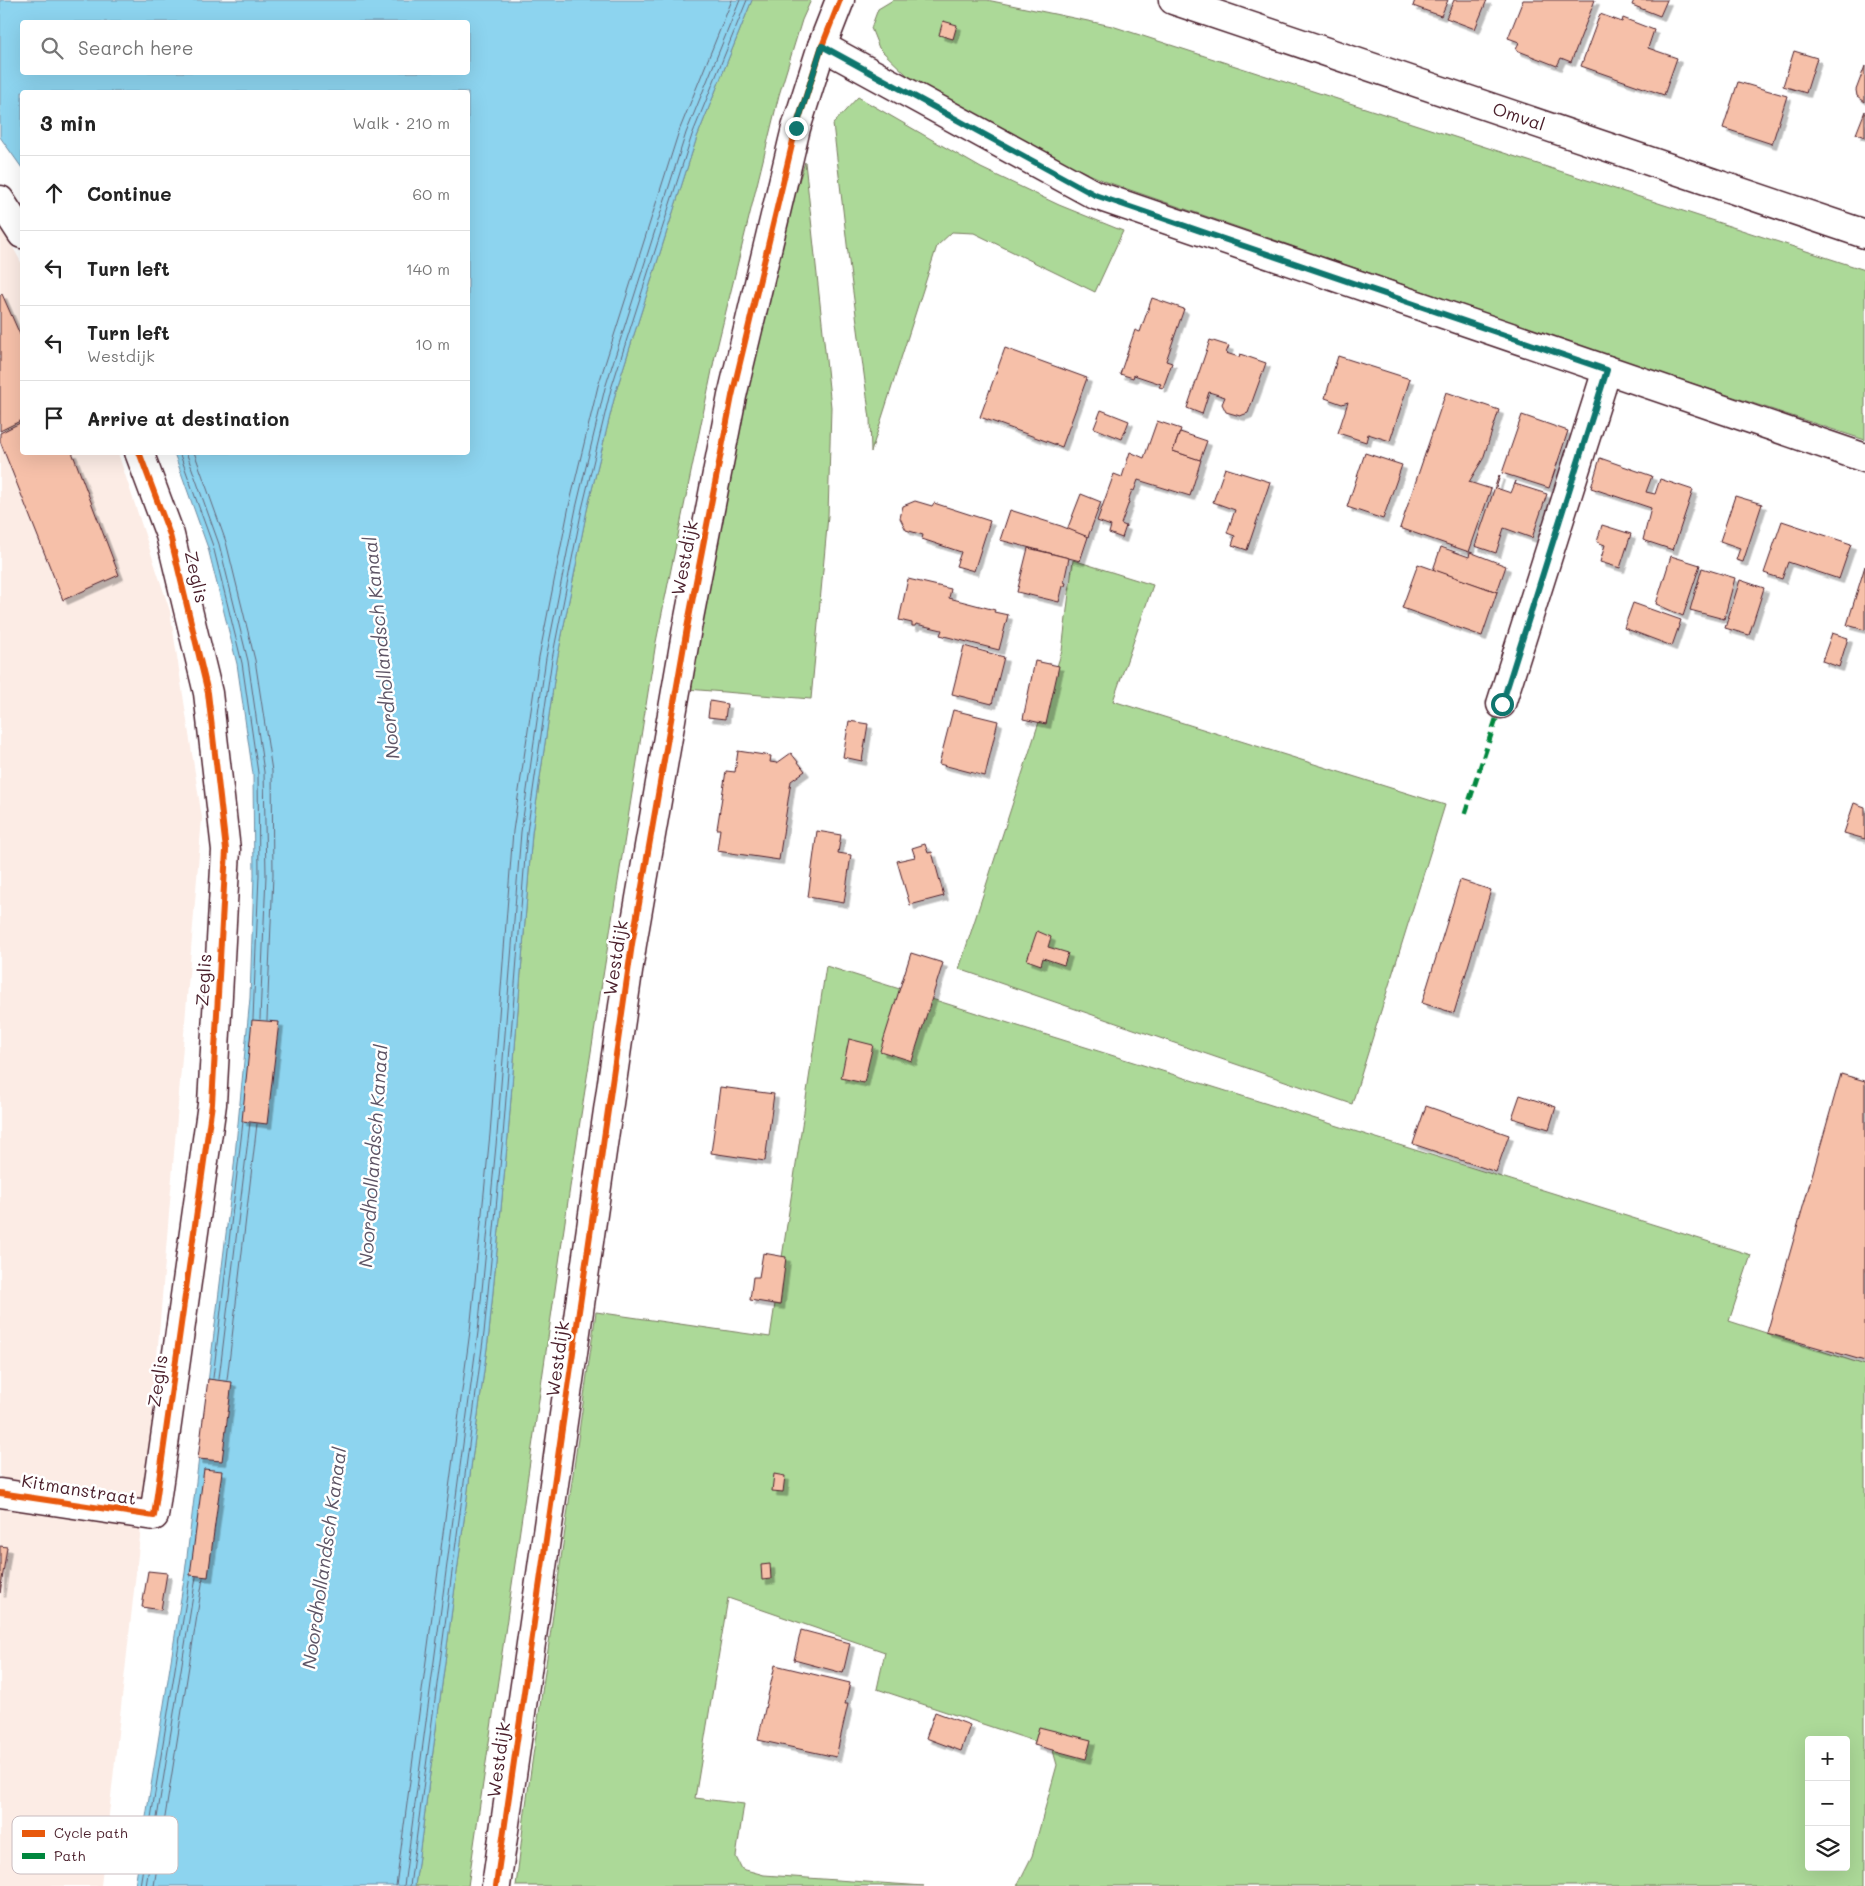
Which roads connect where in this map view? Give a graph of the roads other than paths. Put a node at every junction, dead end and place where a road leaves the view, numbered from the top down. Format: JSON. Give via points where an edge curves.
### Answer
{"nodes":[{"id":1,"x":840,"y":0,"type":"edge"},
{"id":2,"x":1174,"y":0,"type":"edge"},
{"id":3,"x":822,"y":46,"type":"junction"},
{"id":4,"x":0,"y":200,"type":"edge"},
{"id":5,"x":20,"y":231,"type":"edge"},
{"id":6,"x":1865,"y":234,"type":"edge"},
{"id":7,"x":1607,"y":370,"type":"junction"},
{"id":8,"x":139,"y":455,"type":"edge"},
{"id":9,"x":1865,"y":458,"type":"edge"},
{"id":10,"x":1502,"y":704,"type":"dead end"},
{"id":11,"x":0,"y":1493,"type":"edge"},
{"id":12,"x":154,"y":1516,"type":"joint"},
{"id":13,"x":496,"y":1886,"type":"edge"}],
"edges":[{"from":1,"to":3,"type":"street","name":"Westdijk"},
{"from":2,"to":6,"type":"street","name":"Omval"},
{"from":3,"to":7,"type":"street","via":[[1095,195]]},
{"from":3,"to":13,"type":"street","name":"Westdijk","via":[[796,128],[732,396],[687,628],[632,944]]},
{"from":4,"to":5,"type":"street"},
{"from":7,"to":9,"type":"street"},
{"from":7,"to":10,"type":"street"},
{"from":8,"to":12,"type":"street","name":"Zeglis","via":[[170,535],[208,694],[226,850],[212,1104]]},
{"from":11,"to":12,"type":"street","name":"Kitmanstraat"}]}
